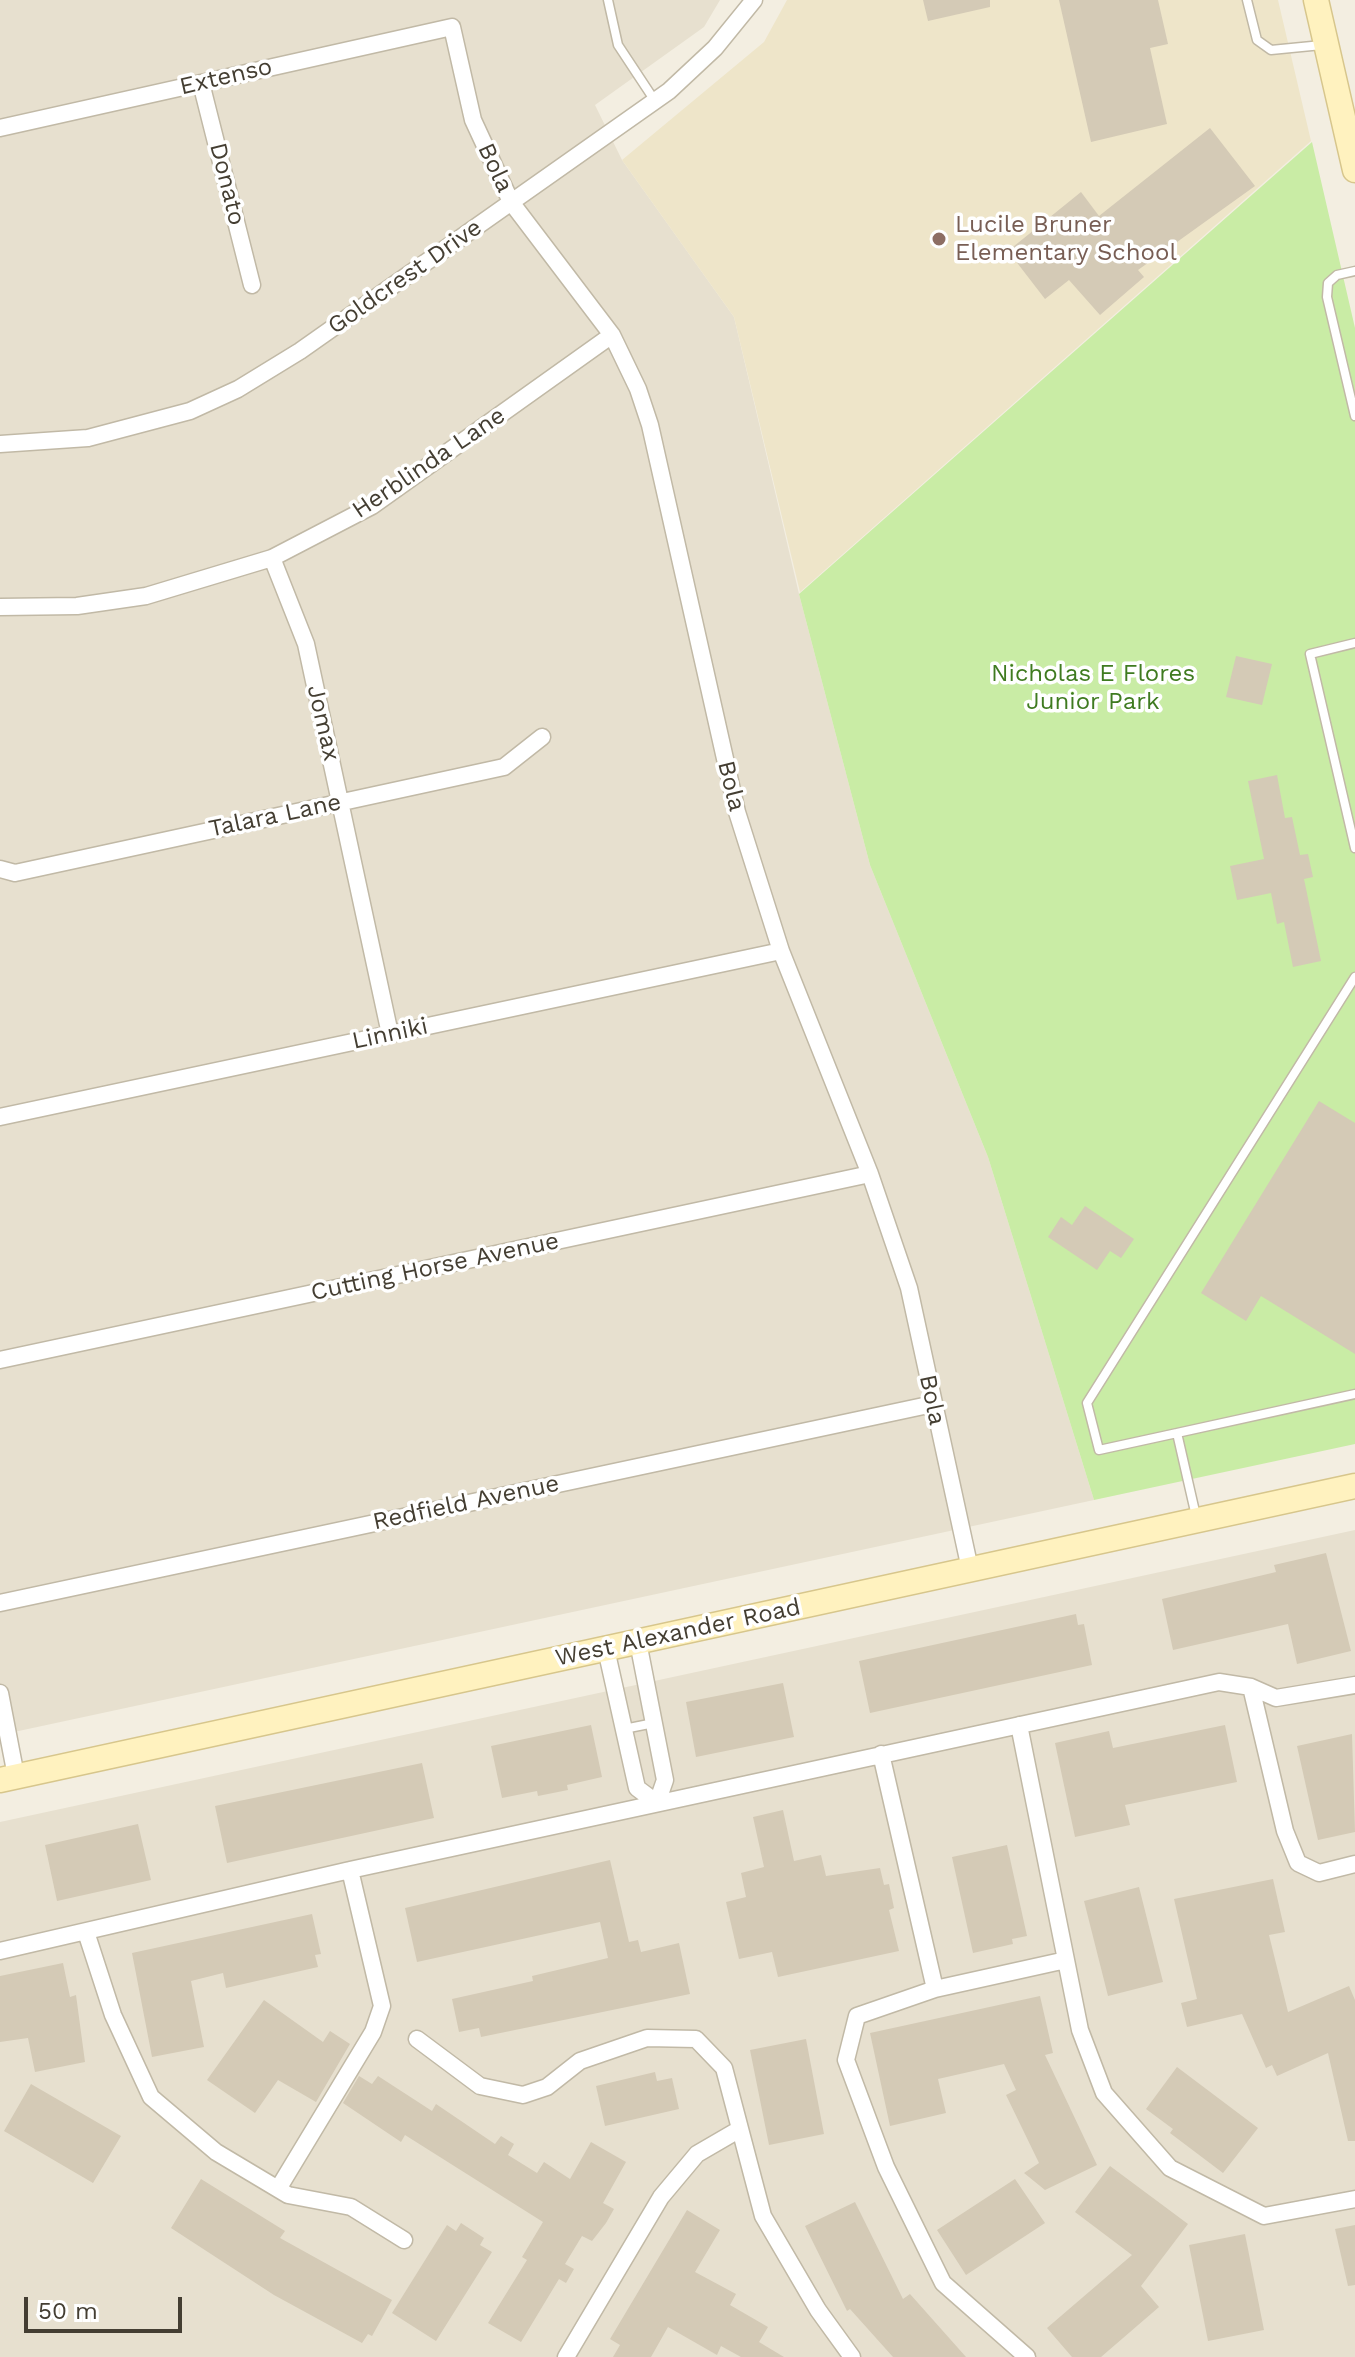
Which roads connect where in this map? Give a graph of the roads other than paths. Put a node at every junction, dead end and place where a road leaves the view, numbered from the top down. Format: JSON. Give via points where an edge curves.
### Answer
{"nodes":[{"id":1,"x":608,"y":0,"type":"edge"},
{"id":2,"x":754,"y":0,"type":"edge"},
{"id":3,"x":1247,"y":0,"type":"edge"},
{"id":4,"x":1316,"y":0,"type":"edge"},
{"id":5,"x":452,"y":27,"type":"joint"},
{"id":6,"x":1327,"y":45,"type":"junction"},
{"id":7,"x":201,"y":83,"type":"junction"},
{"id":8,"x":655,"y":101,"type":"junction"},
{"id":9,"x":0,"y":128,"type":"edge"},
{"id":10,"x":1355,"y":170,"type":"edge"},
{"id":11,"x":511,"y":202,"type":"junction"},
{"id":12,"x":1355,"y":271,"type":"edge"},
{"id":13,"x":252,"y":285,"type":"dead end"},
{"id":14,"x":612,"y":335,"type":"junction"},
{"id":15,"x":1355,"y":416,"type":"edge"},
{"id":16,"x":0,"y":444,"type":"edge"},
{"id":17,"x":272,"y":558,"type":"junction"},
{"id":18,"x":0,"y":607,"type":"edge"},
{"id":19,"x":1355,"y":643,"type":"edge"},
{"id":20,"x":542,"y":737,"type":"dead end"},
{"id":21,"x":341,"y":801,"type":"junction"},
{"id":22,"x":1355,"y":848,"type":"edge"},
{"id":23,"x":0,"y":869,"type":"edge"},
{"id":24,"x":781,"y":951,"type":"junction"},
{"id":25,"x":1355,"y":977,"type":"edge"},
{"id":26,"x":390,"y":1034,"type":"junction"},
{"id":27,"x":0,"y":1117,"type":"edge"},
{"id":28,"x":870,"y":1174,"type":"junction"},
{"id":29,"x":0,"y":1360,"type":"edge"},
{"id":30,"x":1355,"y":1394,"type":"edge"},
{"id":31,"x":933,"y":1404,"type":"junction"},
{"id":32,"x":1177,"y":1433,"type":"junction"},
{"id":33,"x":1355,"y":1486,"type":"edge"},
{"id":34,"x":1197,"y":1521,"type":"junction"},
{"id":35,"x":970,"y":1569,"type":"junction"},
{"id":36,"x":0,"y":1603,"type":"edge"},
{"id":37,"x":638,"y":1642,"type":"junction"},
{"id":38,"x":606,"y":1649,"type":"junction"},
{"id":39,"x":1355,"y":1685,"type":"edge"},
{"id":40,"x":1251,"y":1687,"type":"junction"},
{"id":41,"x":0,"y":1693,"type":"edge"},
{"id":42,"x":654,"y":1723,"type":"junction"},
{"id":43,"x":1019,"y":1725,"type":"junction"},
{"id":44,"x":624,"y":1729,"type":"junction"},
{"id":45,"x":881,"y":1754,"type":"junction"},
{"id":46,"x":8,"y":1778,"type":"edge"},
{"id":47,"x":657,"y":1803,"type":"junction"},
{"id":48,"x":1355,"y":1864,"type":"edge"},
{"id":49,"x":350,"y":1870,"type":"junction"},
{"id":50,"x":86,"y":1932,"type":"junction"},
{"id":51,"x":0,"y":1951,"type":"edge"},
{"id":52,"x":1066,"y":1960,"type":"junction"},
{"id":53,"x":935,"y":1989,"type":"junction"},
{"id":54,"x":417,"y":2039,"type":"dead end"},
{"id":55,"x":740,"y":2129,"type":"junction"},
{"id":56,"x":278,"y":2189,"type":"junction"},
{"id":57,"x":1355,"y":2199,"type":"edge"},
{"id":58,"x":404,"y":2240,"type":"dead end"},
{"id":59,"x":566,"y":2357,"type":"edge"},
{"id":60,"x":852,"y":2357,"type":"edge"},
{"id":61,"x":1027,"y":2357,"type":"edge"}],
"edges":[{"from":1,"to":8,"type":"lane","via":[[618,45]]},
{"from":2,"to":8,"type":"street","name":"Goldcrest Drive","via":[[715,48]]},
{"from":3,"to":6,"type":"lane","via":[[1257,40],[1271,50]]},
{"from":4,"to":6,"type":"main road"},
{"from":5,"to":7,"type":"street","name":"Extenso"},
{"from":5,"to":11,"type":"street","name":"Bola","via":[[473,120]]},
{"from":6,"to":10,"type":"main road"},
{"from":7,"to":9,"type":"street","name":"Extenso"},
{"from":7,"to":13,"type":"street","name":"Donato"},
{"from":8,"to":11,"type":"street","name":"Goldcrest Drive"},
{"from":11,"to":14,"type":"street","name":"Bola"},
{"from":11,"to":16,"type":"street","name":"Goldcrest Drive","via":[[238,389],[190,411],[88,438]]},
{"from":12,"to":15,"type":"lane","via":[[1328,283],[1327,297]]},
{"from":14,"to":17,"type":"street","name":"Herblinda Lane","via":[[372,506]]},
{"from":14,"to":24,"type":"street","name":"Bola","via":[[650,425],[737,812]]},
{"from":17,"to":18,"type":"street","name":"Herblinda Lane","via":[[146,596],[77,606]]},
{"from":17,"to":21,"type":"street","name":"Jomax","via":[[306,644]]},
{"from":19,"to":22,"type":"lane","via":[[1310,654]]},
{"from":20,"to":21,"type":"street","name":"Talara Lane","via":[[504,767]]},
{"from":21,"to":23,"type":"street","name":"Talara Lane","via":[[15,873]]},
{"from":21,"to":26,"type":"street","name":"Jomax"},
{"from":24,"to":26,"type":"street","name":"Linniki"},
{"from":24,"to":28,"type":"street","name":"Bola"},
{"from":25,"to":32,"type":"lane","via":[[1087,1403],[1099,1450]]},
{"from":26,"to":27,"type":"street","name":"Linniki"},
{"from":28,"to":29,"type":"street","name":"Cutting Horse Avenue"},
{"from":28,"to":31,"type":"street","name":"Bola","via":[[909,1288]]},
{"from":30,"to":32,"type":"lane"},
{"from":31,"to":35,"type":"street","name":"Bola"},
{"from":31,"to":36,"type":"street","name":"Redfield Avenue"},
{"from":32,"to":34,"type":"lane"},
{"from":33,"to":34,"type":"main road","name":"West Alexander Road"},
{"from":34,"to":35,"type":"main road","name":"West Alexander Road"},
{"from":35,"to":37,"type":"main road","name":"West Alexander Road"},
{"from":37,"to":38,"type":"main road","name":"West Alexander Road"},
{"from":37,"to":42,"type":"street"},
{"from":38,"to":44,"type":"street"},
{"from":38,"to":46,"type":"main road","name":"West Alexander Road"},
{"from":39,"to":40,"type":"street","via":[[1276,1698]]},
{"from":40,"to":43,"type":"street","via":[[1219,1682]]},
{"from":40,"to":48,"type":"street","via":[[1285,1831],[1298,1863],[1319,1873]]},
{"from":41,"to":46,"type":"street"},
{"from":42,"to":44,"type":"lane"},
{"from":42,"to":47,"type":"street","via":[[665,1780]]},
{"from":43,"to":45,"type":"street"},
{"from":43,"to":52,"type":"street"},
{"from":44,"to":47,"type":"street","via":[[637,1788]]},
{"from":45,"to":47,"type":"street"},
{"from":45,"to":53,"type":"street"},
{"from":47,"to":49,"type":"street"},
{"from":49,"to":50,"type":"street"},
{"from":49,"to":56,"type":"street","via":[[382,2006],[373,2032]]},
{"from":50,"to":51,"type":"street"},
{"from":50,"to":56,"type":"street","via":[[113,2015],[151,2097],[216,2152]]},
{"from":52,"to":53,"type":"street"},
{"from":52,"to":57,"type":"street","via":[[1080,2030],[1104,2093],[1170,2168],[1264,2216]]},
{"from":53,"to":61,"type":"street","via":[[857,2016],[846,2060],[886,2167],[943,2283]]},
{"from":54,"to":55,"type":"street","via":[[480,2086],[523,2095],[547,2087],[580,2061],[647,2038],[696,2039],[724,2068]]},
{"from":55,"to":59,"type":"street","via":[[697,2154],[661,2197]]},
{"from":55,"to":60,"type":"street","via":[[763,2216]]},
{"from":56,"to":58,"type":"street","via":[[351,2207]]}]}
